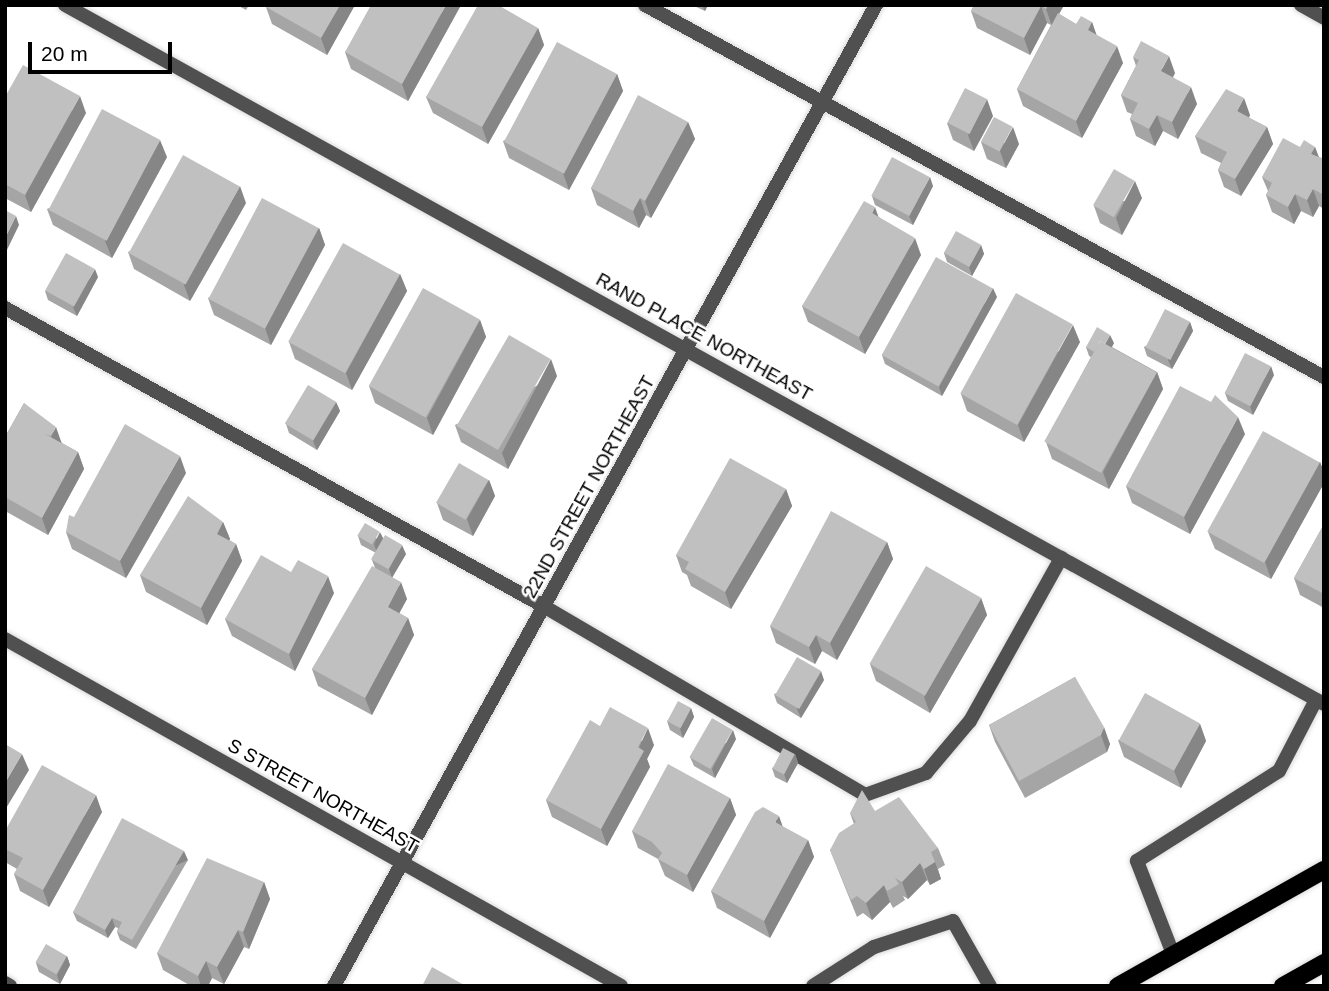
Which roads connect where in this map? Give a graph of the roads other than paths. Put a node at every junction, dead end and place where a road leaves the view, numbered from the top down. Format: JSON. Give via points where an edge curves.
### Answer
{"nodes":[{"id":1,"x":65,"y":5,"type":"edge"},
{"id":2,"x":645,"y":5,"type":"edge"},
{"id":3,"x":876,"y":5,"type":"edge"},
{"id":4,"x":1301,"y":5,"type":"edge"},
{"id":5,"x":1324,"y":18,"type":"edge"},
{"id":6,"x":822,"y":103,"type":"junction"},
{"id":7,"x":5,"y":308,"type":"edge"},
{"id":8,"x":686,"y":349,"type":"junction"},
{"id":9,"x":1324,"y":377,"type":"edge"},
{"id":10,"x":1061,"y":558,"type":"junction"},
{"id":11,"x":545,"y":607,"type":"junction"},
{"id":12,"x":5,"y":639,"type":"edge"},
{"id":13,"x":1320,"y":702,"type":"edge"},
{"id":14,"x":404,"y":864,"type":"junction"},
{"id":15,"x":1324,"y":870,"type":"edge"},
{"id":16,"x":1173,"y":954,"type":"junction"},
{"id":17,"x":1324,"y":963,"type":"edge"},
{"id":18,"x":5,"y":983,"type":"edge"},
{"id":19,"x":10,"y":986,"type":"edge"},
{"id":20,"x":334,"y":986,"type":"edge"},
{"id":21,"x":621,"y":986,"type":"edge"},
{"id":22,"x":813,"y":986,"type":"edge"},
{"id":23,"x":990,"y":986,"type":"edge"},
{"id":24,"x":1118,"y":986,"type":"edge"},
{"id":25,"x":1283,"y":986,"type":"edge"}],
"edges":[{"from":1,"to":8,"type":"street","name":"RAND PLACE NORTHEAST"},
{"from":2,"to":6,"type":"street"},
{"from":3,"to":6,"type":"street","name":"22ND STREET NORTHEAST"},
{"from":4,"to":5,"type":"street"},
{"from":6,"to":8,"type":"street","name":"22ND STREET NORTHEAST"},
{"from":6,"to":9,"type":"street"},
{"from":7,"to":11,"type":"street"},
{"from":8,"to":10,"type":"street","name":"RAND PLACE NORTHEAST"},
{"from":8,"to":11,"type":"street","name":"22ND STREET NORTHEAST"},
{"from":10,"to":11,"type":"street","via":[[970,721],[926,773],[864,795]]},
{"from":10,"to":13,"type":"street","name":"RAND PLACE NORTHEAST"},
{"from":11,"to":14,"type":"street","name":"22ND STREET NORTHEAST"},
{"from":12,"to":14,"type":"street","name":"S STREET NORTHEAST"},
{"from":13,"to":16,"type":"street","via":[[1279,771],[1136,861]]},
{"from":14,"to":20,"type":"street","name":"22ND STREET NORTHEAST"},
{"from":14,"to":21,"type":"street","name":"S STREET NORTHEAST"},
{"from":15,"to":16,"type":"main road"},
{"from":16,"to":24,"type":"main road"},
{"from":17,"to":25,"type":"main road"},
{"from":18,"to":19,"type":"street"},
{"from":22,"to":23,"type":"street","via":[[874,947],[953,921]]}]}
